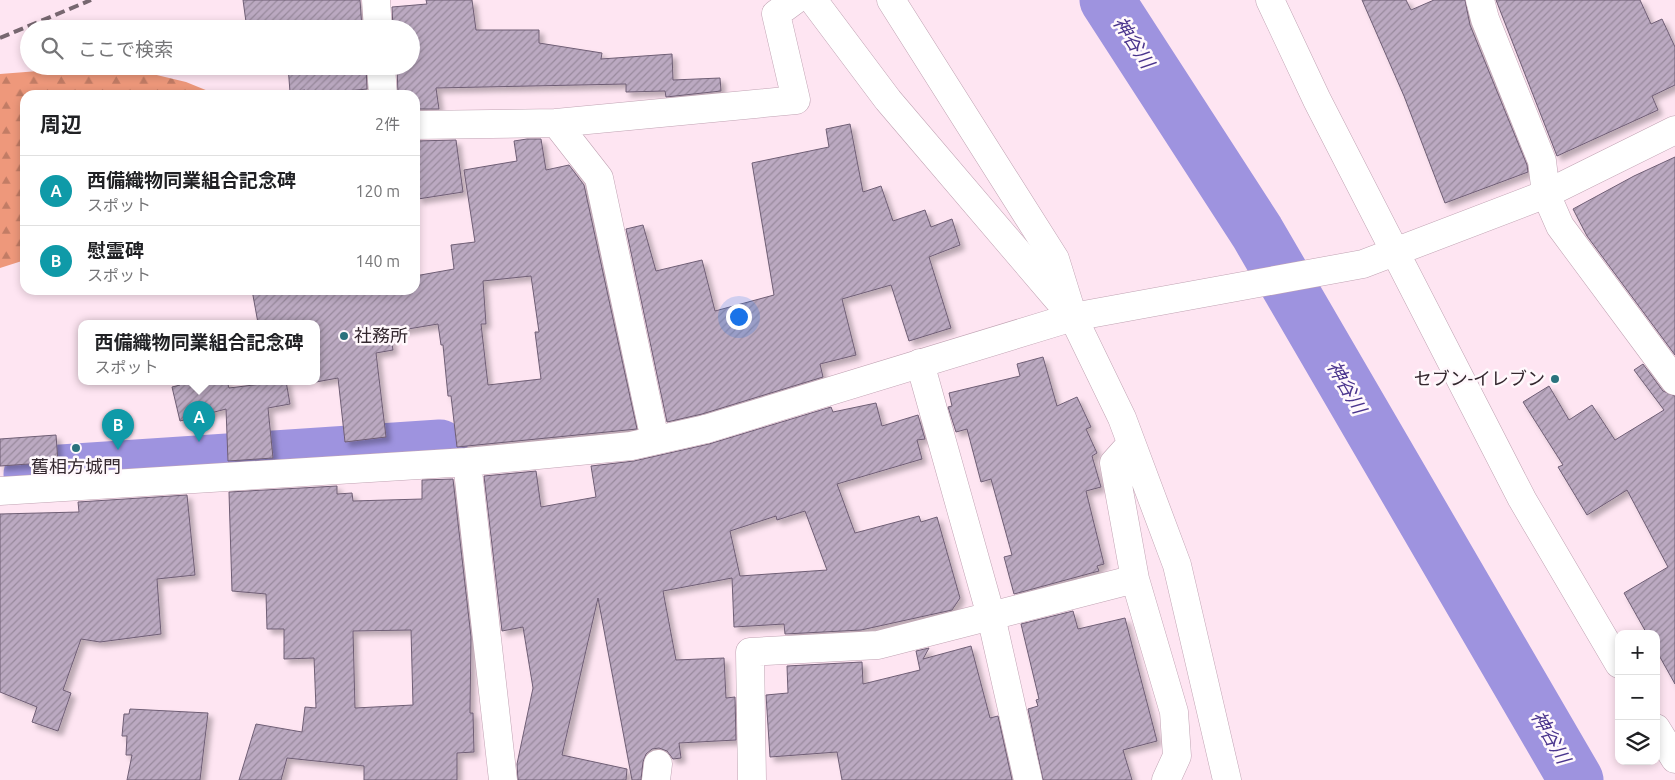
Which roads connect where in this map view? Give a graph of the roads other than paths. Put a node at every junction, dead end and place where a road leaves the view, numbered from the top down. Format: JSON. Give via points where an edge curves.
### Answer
{"nodes":[{"id":1,"x":376,"y":0,"type":"edge"},
{"id":2,"x":795,"y":0,"type":"edge"},
{"id":3,"x":813,"y":0,"type":"edge"},
{"id":4,"x":890,"y":0,"type":"edge"},
{"id":5,"x":1270,"y":0,"type":"edge"},
{"id":6,"x":1480,"y":0,"type":"edge"},
{"id":7,"x":377,"y":20,"type":"edge"},
{"id":8,"x":382,"y":75,"type":"edge"},
{"id":9,"x":383,"y":90,"type":"edge"},
{"id":10,"x":556,"y":123,"type":"junction"},
{"id":11,"x":420,"y":125,"type":"edge"},
{"id":12,"x":1675,"y":130,"type":"edge"},
{"id":13,"x":1546,"y":194,"type":"junction"},
{"id":14,"x":1396,"y":252,"type":"junction"},
{"id":15,"x":1073,"y":317,"type":"junction"},
{"id":16,"x":920,"y":363,"type":"junction"},
{"id":17,"x":1675,"y":381,"type":"edge"},
{"id":18,"x":656,"y":440,"type":"junction"},
{"id":19,"x":1131,"y":444,"type":"junction"},
{"id":20,"x":467,"y":462,"type":"junction"},
{"id":21,"x":0,"y":491,"type":"edge"},
{"id":22,"x":1136,"y":579,"type":"junction"},
{"id":23,"x":991,"y":616,"type":"junction"},
{"id":24,"x":1615,"y":657,"type":"edge"},
{"id":25,"x":1660,"y":735,"type":"edge"},
{"id":26,"x":1675,"y":759,"type":"edge"},
{"id":27,"x":503,"y":780,"type":"edge"},
{"id":28,"x":752,"y":780,"type":"edge"},
{"id":29,"x":1028,"y":780,"type":"edge"},
{"id":30,"x":1166,"y":780,"type":"edge"},
{"id":31,"x":1227,"y":780,"type":"edge"}],
"edges":[{"from":1,"to":7,"type":"street"},
{"from":2,"to":10,"type":"street","via":[[776,14],[796,100]]},
{"from":3,"to":15,"type":"street","via":[[888,100]]},
{"from":4,"to":15,"type":"street","via":[[1055,259]]},
{"from":5,"to":14,"type":"street","via":[[1316,100]]},
{"from":6,"to":13,"type":"street","via":[[1542,161]]},
{"from":8,"to":9,"type":"street"},
{"from":10,"to":11,"type":"street"},
{"from":10,"to":18,"type":"street","via":[[599,178]]},
{"from":12,"to":13,"type":"street"},
{"from":13,"to":14,"type":"street"},
{"from":13,"to":17,"type":"street","via":[[1560,226]]},
{"from":14,"to":15,"type":"street","via":[[1362,264]]},
{"from":14,"to":24,"type":"street","via":[[1522,499]]},
{"from":15,"to":16,"type":"street"},
{"from":15,"to":19,"type":"street","via":[[1122,418]]},
{"from":16,"to":18,"type":"street","via":[[706,429]]},
{"from":16,"to":23,"type":"street"},
{"from":18,"to":20,"type":"street","via":[[631,446]]},
{"from":19,"to":22,"type":"street","via":[[1114,463]]},
{"from":19,"to":31,"type":"street","via":[[1177,565]]},
{"from":20,"to":21,"type":"street"},
{"from":20,"to":27,"type":"street"},
{"from":22,"to":23,"type":"street"},
{"from":22,"to":30,"type":"street","via":[[1174,712],[1177,756]]},
{"from":23,"to":28,"type":"street","via":[[878,645],[750,652]]},
{"from":23,"to":29,"type":"street"},
{"from":25,"to":26,"type":"street"}]}
